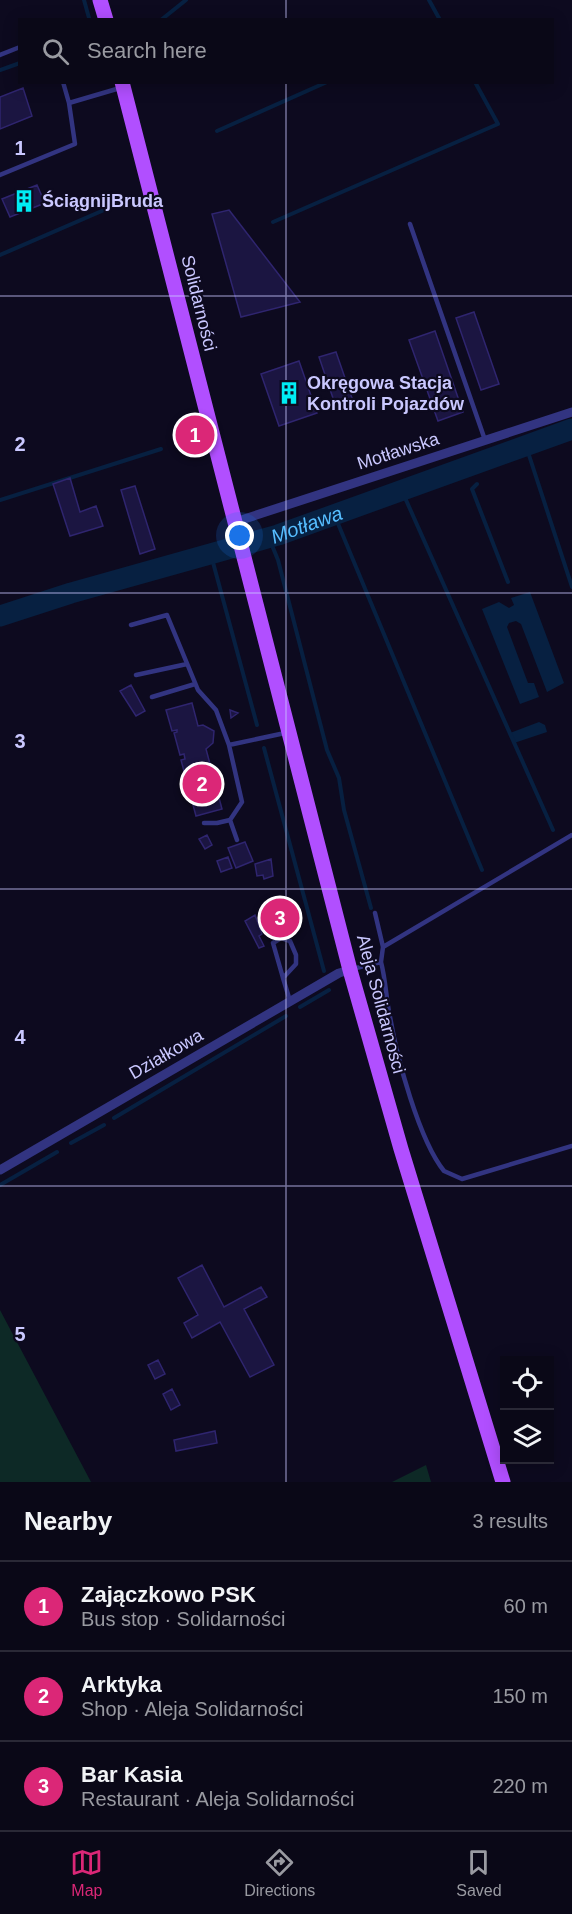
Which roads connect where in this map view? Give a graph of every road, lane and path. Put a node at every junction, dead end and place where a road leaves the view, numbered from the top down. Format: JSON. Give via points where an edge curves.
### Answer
{"nodes":[{"id":1,"x":100,"y":0,"type":"edge"},
{"id":2,"x":104,"y":18,"type":"edge"},
{"id":3,"x":18,"y":48,"type":"edge"},
{"id":4,"x":0,"y":55,"type":"edge"},
{"id":5,"x":64,"y":84,"type":"edge"},
{"id":6,"x":122,"y":85,"type":"edge"},
{"id":7,"x":69,"y":103,"type":"junction"},
{"id":8,"x":0,"y":175,"type":"edge"},
{"id":9,"x":410,"y":225,"type":"dead end"},
{"id":10,"x":572,"y":412,"type":"edge"},
{"id":11,"x":485,"y":441,"type":"junction"},
{"id":12,"x":236,"y":527,"type":"junction"},
{"id":13,"x":131,"y":625,"type":"dead end"},
{"id":14,"x":187,"y":664,"type":"junction"},
{"id":15,"x":136,"y":675,"type":"dead end"},
{"id":16,"x":195,"y":684,"type":"junction"},
{"id":17,"x":152,"y":697,"type":"dead end"},
{"id":18,"x":289,"y":732,"type":"junction"},
{"id":19,"x":229,"y":745,"type":"junction"},
{"id":20,"x":230,"y":819,"type":"junction"},
{"id":21,"x":204,"y":823,"type":"dead end"},
{"id":22,"x":572,"y":835,"type":"edge"},
{"id":23,"x":237,"y":840,"type":"dead end"},
{"id":24,"x":375,"y":913,"type":"dead end"},
{"id":25,"x":383,"y":947,"type":"junction"},
{"id":26,"x":381,"y":962,"type":"junction"},
{"id":27,"x":350,"y":970,"type":"junction"},
{"id":28,"x":284,"y":978,"type":"junction"},
{"id":29,"x":290,"y":1001,"type":"junction"},
{"id":30,"x":572,"y":1146,"type":"edge"},
{"id":31,"x":0,"y":1170,"type":"edge"},
{"id":32,"x":503,"y":1482,"type":"edge"}],
"edges":[{"from":1,"to":2,"type":"main road"},
{"from":3,"to":4,"type":"lane"},
{"from":5,"to":7,"type":"lane"},
{"from":6,"to":7,"type":"lane"},
{"from":6,"to":12,"type":"main road","name":"Solidarności"},
{"from":7,"to":8,"type":"lane","via":[[75,144]]},
{"from":9,"to":11,"type":"lane"},
{"from":10,"to":11,"type":"street","name":"Motławska"},
{"from":11,"to":12,"type":"street","name":"Motławska"},
{"from":12,"to":18,"type":"main road","name":"Aleja Solidarności"},
{"from":13,"to":14,"type":"lane","via":[[167,615]]},
{"from":14,"to":15,"type":"lane"},
{"from":14,"to":16,"type":"lane"},
{"from":16,"to":17,"type":"lane"},
{"from":16,"to":19,"type":"lane","via":[[216,710]]},
{"from":18,"to":19,"type":"lane"},
{"from":18,"to":27,"type":"main road","name":"Aleja Solidarności"},
{"from":19,"to":20,"type":"lane","via":[[242,802]]},
{"from":20,"to":21,"type":"lane"},
{"from":20,"to":23,"type":"lane"},
{"from":22,"to":25,"type":"lane"},
{"from":24,"to":25,"type":"lane"},
{"from":25,"to":26,"type":"lane"},
{"from":26,"to":27,"type":"lane"},
{"from":26,"to":30,"type":"lane","via":[[405,1077],[444,1172],[462,1179]]},
{"from":27,"to":29,"type":"street","name":"Działkowa"},
{"from":27,"to":32,"type":"main road","name":"Aleja Solidarności"},
{"from":28,"to":28,"type":"lane","via":[[296,964],[296,956],[290,941],[282,938],[273,943]]},
{"from":28,"to":29,"type":"lane"},
{"from":29,"to":31,"type":"street","name":"Działkowa"}]}
